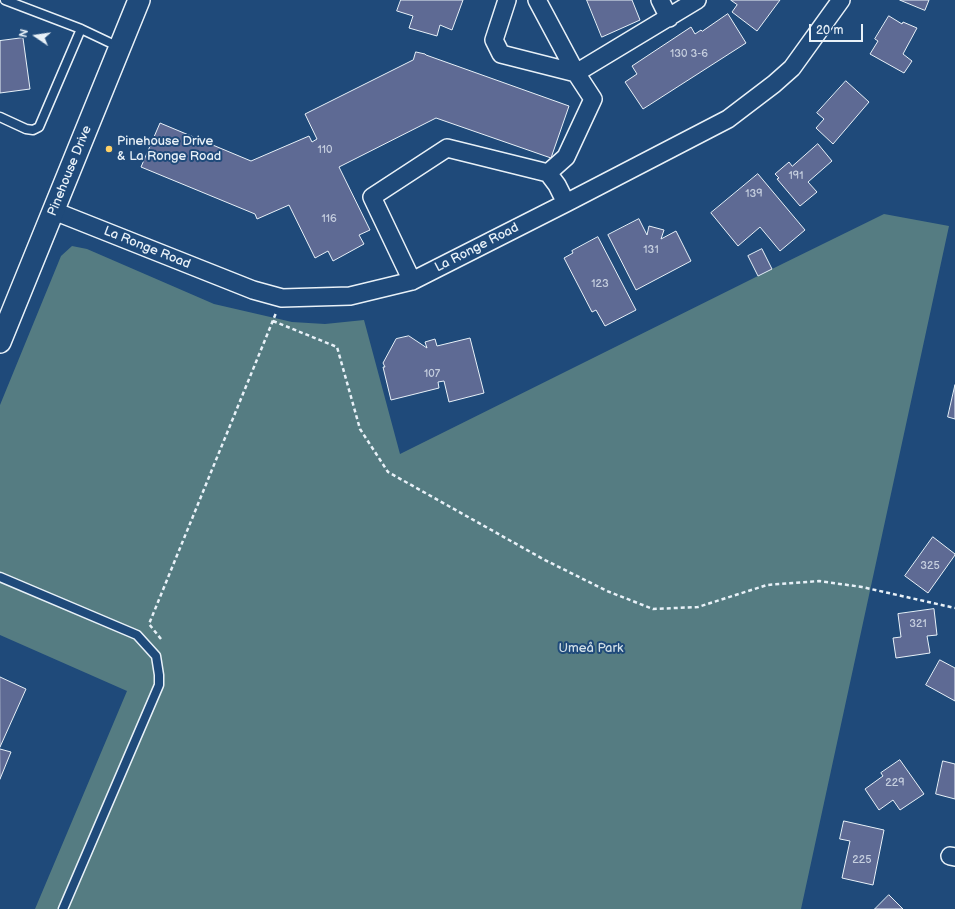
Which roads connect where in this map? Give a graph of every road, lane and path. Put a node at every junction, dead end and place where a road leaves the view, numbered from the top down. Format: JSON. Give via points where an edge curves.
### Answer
{"nodes":[{"id":1,"x":5,"y":0,"type":"edge"},
{"id":2,"x":139,"y":0,"type":"edge"},
{"id":3,"x":507,"y":0,"type":"edge"},
{"id":4,"x":537,"y":0,"type":"edge"},
{"id":5,"x":660,"y":0,"type":"edge"},
{"id":6,"x":697,"y":0,"type":"edge"},
{"id":7,"x":841,"y":0,"type":"edge"},
{"id":8,"x":669,"y":18,"type":"junction"},
{"id":9,"x":81,"y":29,"type":"junction"},
{"id":10,"x":120,"y":47,"type":"junction"},
{"id":11,"x":576,"y":73,"type":"junction"},
{"id":12,"x":0,"y":117,"type":"edge"},
{"id":13,"x":548,"y":173,"type":"junction"},
{"id":14,"x":566,"y":203,"type":"junction"},
{"id":15,"x":54,"y":211,"type":"junction"},
{"id":16,"x":412,"y":281,"type":"junction"},
{"id":17,"x":282,"y":298,"type":"junction"},
{"id":18,"x":273,"y":321,"type":"junction"},
{"id":19,"x":1,"y":335,"type":"edge"},
{"id":20,"x":0,"y":577,"type":"edge"},
{"id":21,"x":955,"y":608,"type":"edge"},
{"id":22,"x":161,"y":640,"type":"dead end"},
{"id":23,"x":63,"y":909,"type":"edge"}],
"edges":[{"from":1,"to":9,"type":"lane"},
{"from":2,"to":10,"type":"street","name":"Pinehouse Drive"},
{"from":3,"to":11,"type":"street","via":[[494,40],[501,54]]},
{"from":4,"to":11,"type":"street"},
{"from":5,"to":8,"type":"street"},
{"from":6,"to":8,"type":"street"},
{"from":7,"to":14,"type":"street","name":"La Ronge Road","via":[[792,68],[728,119]]},
{"from":8,"to":11,"type":"street"},
{"from":9,"to":10,"type":"lane"},
{"from":9,"to":12,"type":"lane","via":[[39,127],[33,130],[26,129]]},
{"from":10,"to":15,"type":"street","name":"Pinehouse Drive"},
{"from":11,"to":13,"type":"street","via":[[594,99],[566,157]]},
{"from":13,"to":14,"type":"street"},
{"from":13,"to":16,"type":"street","via":[[447,148],[372,197]]},
{"from":14,"to":16,"type":"street","name":"La Ronge Road"},
{"from":15,"to":17,"type":"street","name":"La Ronge Road","via":[[253,290]]},
{"from":15,"to":19,"type":"street","name":"Pinehouse Drive"},
{"from":16,"to":17,"type":"street","name":"La Ronge Road","via":[[350,296]]},
{"from":17,"to":18,"type":"path"},
{"from":18,"to":21,"type":"path","via":[[337,347],[360,429],[388,472],[543,559],[607,590],[653,609],[698,607],[767,584],[820,581],[862,587]]},
{"from":18,"to":22,"type":"path","via":[[149,624]]},
{"from":20,"to":23,"type":"lane","via":[[137,634],[156,656],[158,684]]}]}
